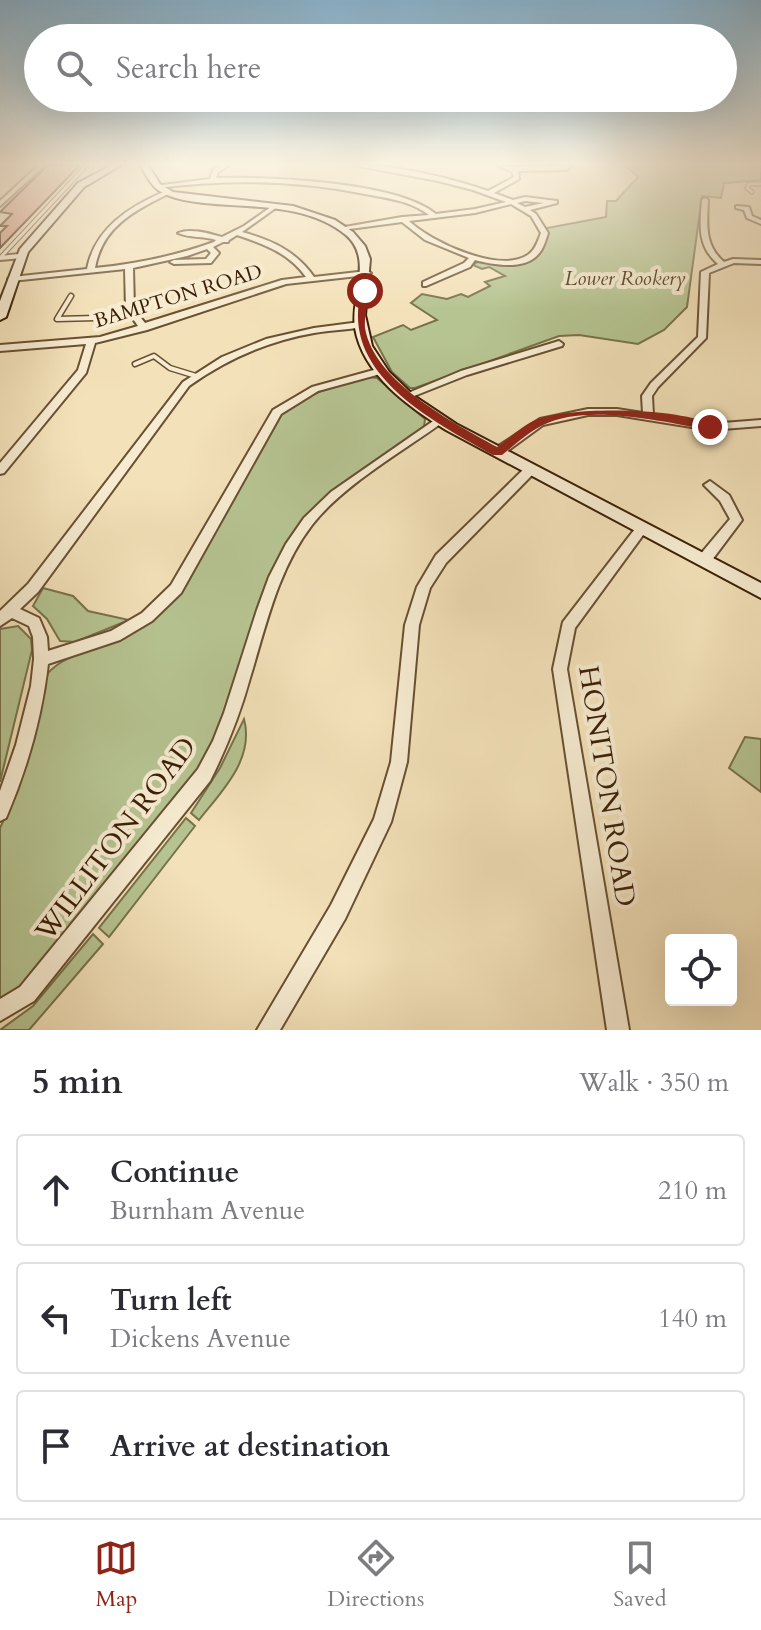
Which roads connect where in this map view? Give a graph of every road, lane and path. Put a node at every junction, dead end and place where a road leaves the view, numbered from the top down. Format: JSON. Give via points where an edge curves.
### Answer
{"nodes":[{"id":1,"x":42,"y":213,"type":"edge"},
{"id":2,"x":56,"y":213,"type":"edge"},
{"id":3,"x":128,"y":213,"type":"edge"},
{"id":4,"x":266,"y":213,"type":"edge"},
{"id":5,"x":310,"y":213,"type":"edge"},
{"id":6,"x":430,"y":213,"type":"edge"},
{"id":7,"x":445,"y":213,"type":"edge"},
{"id":8,"x":529,"y":213,"type":"edge"},
{"id":9,"x":704,"y":213,"type":"edge"},
{"id":10,"x":433,"y":215,"type":"junction"},
{"id":11,"x":402,"y":219,"type":"junction"},
{"id":12,"x":342,"y":228,"type":"junction"},
{"id":13,"x":181,"y":233,"type":"dead end"},
{"id":14,"x":240,"y":234,"type":"junction"},
{"id":15,"x":226,"y":241,"type":"junction"},
{"id":16,"x":19,"y":256,"type":"junction"},
{"id":17,"x":474,"y":257,"type":"junction"},
{"id":18,"x":0,"y":258,"type":"edge"},
{"id":19,"x":761,"y":262,"type":"edge"},
{"id":20,"x":722,"y":264,"type":"junction"},
{"id":21,"x":129,"y":266,"type":"junction"},
{"id":22,"x":91,"y":270,"type":"junction"},
{"id":23,"x":367,"y":273,"type":"junction"},
{"id":24,"x":310,"y":277,"type":"junction"},
{"id":25,"x":12,"y":279,"type":"junction"},
{"id":26,"x":426,"y":284,"type":"dead end"},
{"id":27,"x":71,"y":296,"type":"dead end"},
{"id":28,"x":1,"y":311,"type":"edge"},
{"id":29,"x":135,"y":317,"type":"junction"},
{"id":30,"x":360,"y":325,"type":"junction"},
{"id":31,"x":144,"y":328,"type":"junction"},
{"id":32,"x":91,"y":341,"type":"junction"},
{"id":33,"x":559,"y":344,"type":"dead end"},
{"id":34,"x":0,"y":348,"type":"edge"},
{"id":35,"x":135,"y":364,"type":"dead end"},
{"id":36,"x":381,"y":371,"type":"junction"},
{"id":37,"x":196,"y":376,"type":"junction"},
{"id":38,"x":406,"y":396,"type":"junction"},
{"id":39,"x":648,"y":415,"type":"junction"},
{"id":40,"x":439,"y":420,"type":"junction"},
{"id":41,"x":761,"y":423,"type":"edge"},
{"id":42,"x":498,"y":452,"type":"junction"},
{"id":43,"x":531,"y":469,"type":"junction"},
{"id":44,"x":0,"y":470,"type":"edge"},
{"id":45,"x":710,"y":485,"type":"dead end"},
{"id":46,"x":642,"y":528,"type":"junction"},
{"id":47,"x":704,"y":560,"type":"junction"},
{"id":48,"x":761,"y":591,"type":"edge"},
{"id":49,"x":6,"y":615,"type":"edge"},
{"id":50,"x":41,"y":660,"type":"junction"},
{"id":51,"x":0,"y":812,"type":"edge"},
{"id":52,"x":0,"y":1011,"type":"edge"},
{"id":53,"x":268,"y":1030,"type":"edge"},
{"id":54,"x":618,"y":1030,"type":"edge"}],
"edges":[{"from":1,"to":18,"type":"lane"},
{"from":2,"to":16,"type":"street"},
{"from":3,"to":22,"type":"street","via":[[93,253]]},
{"from":4,"to":14,"type":"street"},
{"from":5,"to":12,"type":"street"},
{"from":6,"to":10,"type":"street"},
{"from":7,"to":10,"type":"street"},
{"from":8,"to":17,"type":"street","via":[[541,231],[534,255],[512,261]]},
{"from":9,"to":20,"type":"street","via":[[703,242]]},
{"from":10,"to":11,"type":"street"},
{"from":11,"to":12,"type":"street"},
{"from":11,"to":17,"type":"street","via":[[426,240]]},
{"from":12,"to":23,"type":"street","via":[[359,245]]},
{"from":13,"to":15,"type":"street"},
{"from":14,"to":15,"type":"street"},
{"from":14,"to":24,"type":"street","via":[[274,245]]},
{"from":15,"to":21,"type":"street","via":[[210,248],[215,250],[213,257],[204,262]]},
{"from":16,"to":18,"type":"street"},
{"from":16,"to":25,"type":"street"},
{"from":17,"to":26,"type":"street"},
{"from":19,"to":20,"type":"street"},
{"from":20,"to":39,"type":"street","via":[[705,272],[702,338],[654,385],[647,396]]},
{"from":21,"to":22,"type":"street"},
{"from":21,"to":29,"type":"street","via":[[130,309]]},
{"from":22,"to":25,"type":"street"},
{"from":23,"to":24,"type":"street","name":"BAMPTON ROAD"},
{"from":23,"to":30,"type":"street"},
{"from":24,"to":31,"type":"street","name":"BAMPTON ROAD"},
{"from":25,"to":28,"type":"street"},
{"from":27,"to":29,"type":"lane","via":[[57,319]]},
{"from":29,"to":31,"type":"street"},
{"from":30,"to":36,"type":"street"},
{"from":30,"to":37,"type":"street","via":[[291,334]]},
{"from":31,"to":32,"type":"street","name":"BAMPTON ROAD"},
{"from":32,"to":34,"type":"street","name":"BAMPTON ROAD"},
{"from":32,"to":44,"type":"street","via":[[83,371]]},
{"from":33,"to":38,"type":"street"},
{"from":35,"to":37,"type":"lane","via":[[154,356]]},
{"from":36,"to":38,"type":"street"},
{"from":36,"to":50,"type":"street","via":[[315,389],[277,412],[164,602],[122,633]]},
{"from":37,"to":49,"type":"street","via":[[167,407],[33,588]]},
{"from":38,"to":40,"type":"street"},
{"from":39,"to":41,"type":"street","via":[[710,427]]},
{"from":39,"to":42,"type":"street","via":[[562,416],[540,422]]},
{"from":40,"to":42,"type":"street"},
{"from":40,"to":52,"type":"street","name":"WILLITON ROAD","via":[[306,524],[276,581],[224,736],[204,775],[27,994]]},
{"from":42,"to":43,"type":"street"},
{"from":43,"to":46,"type":"street"},
{"from":43,"to":53,"type":"street","via":[[441,559],[424,587],[412,625],[399,762],[382,822],[338,912]]},
{"from":45,"to":47,"type":"street","via":[[725,498],[736,520]]},
{"from":46,"to":47,"type":"street"},
{"from":46,"to":54,"type":"street","name":"HONITON ROAD","via":[[568,626],[560,669]]},
{"from":47,"to":48,"type":"street"},
{"from":49,"to":50,"type":"street","via":[[38,628]]},
{"from":50,"to":51,"type":"street","via":[[28,726]]}]}
